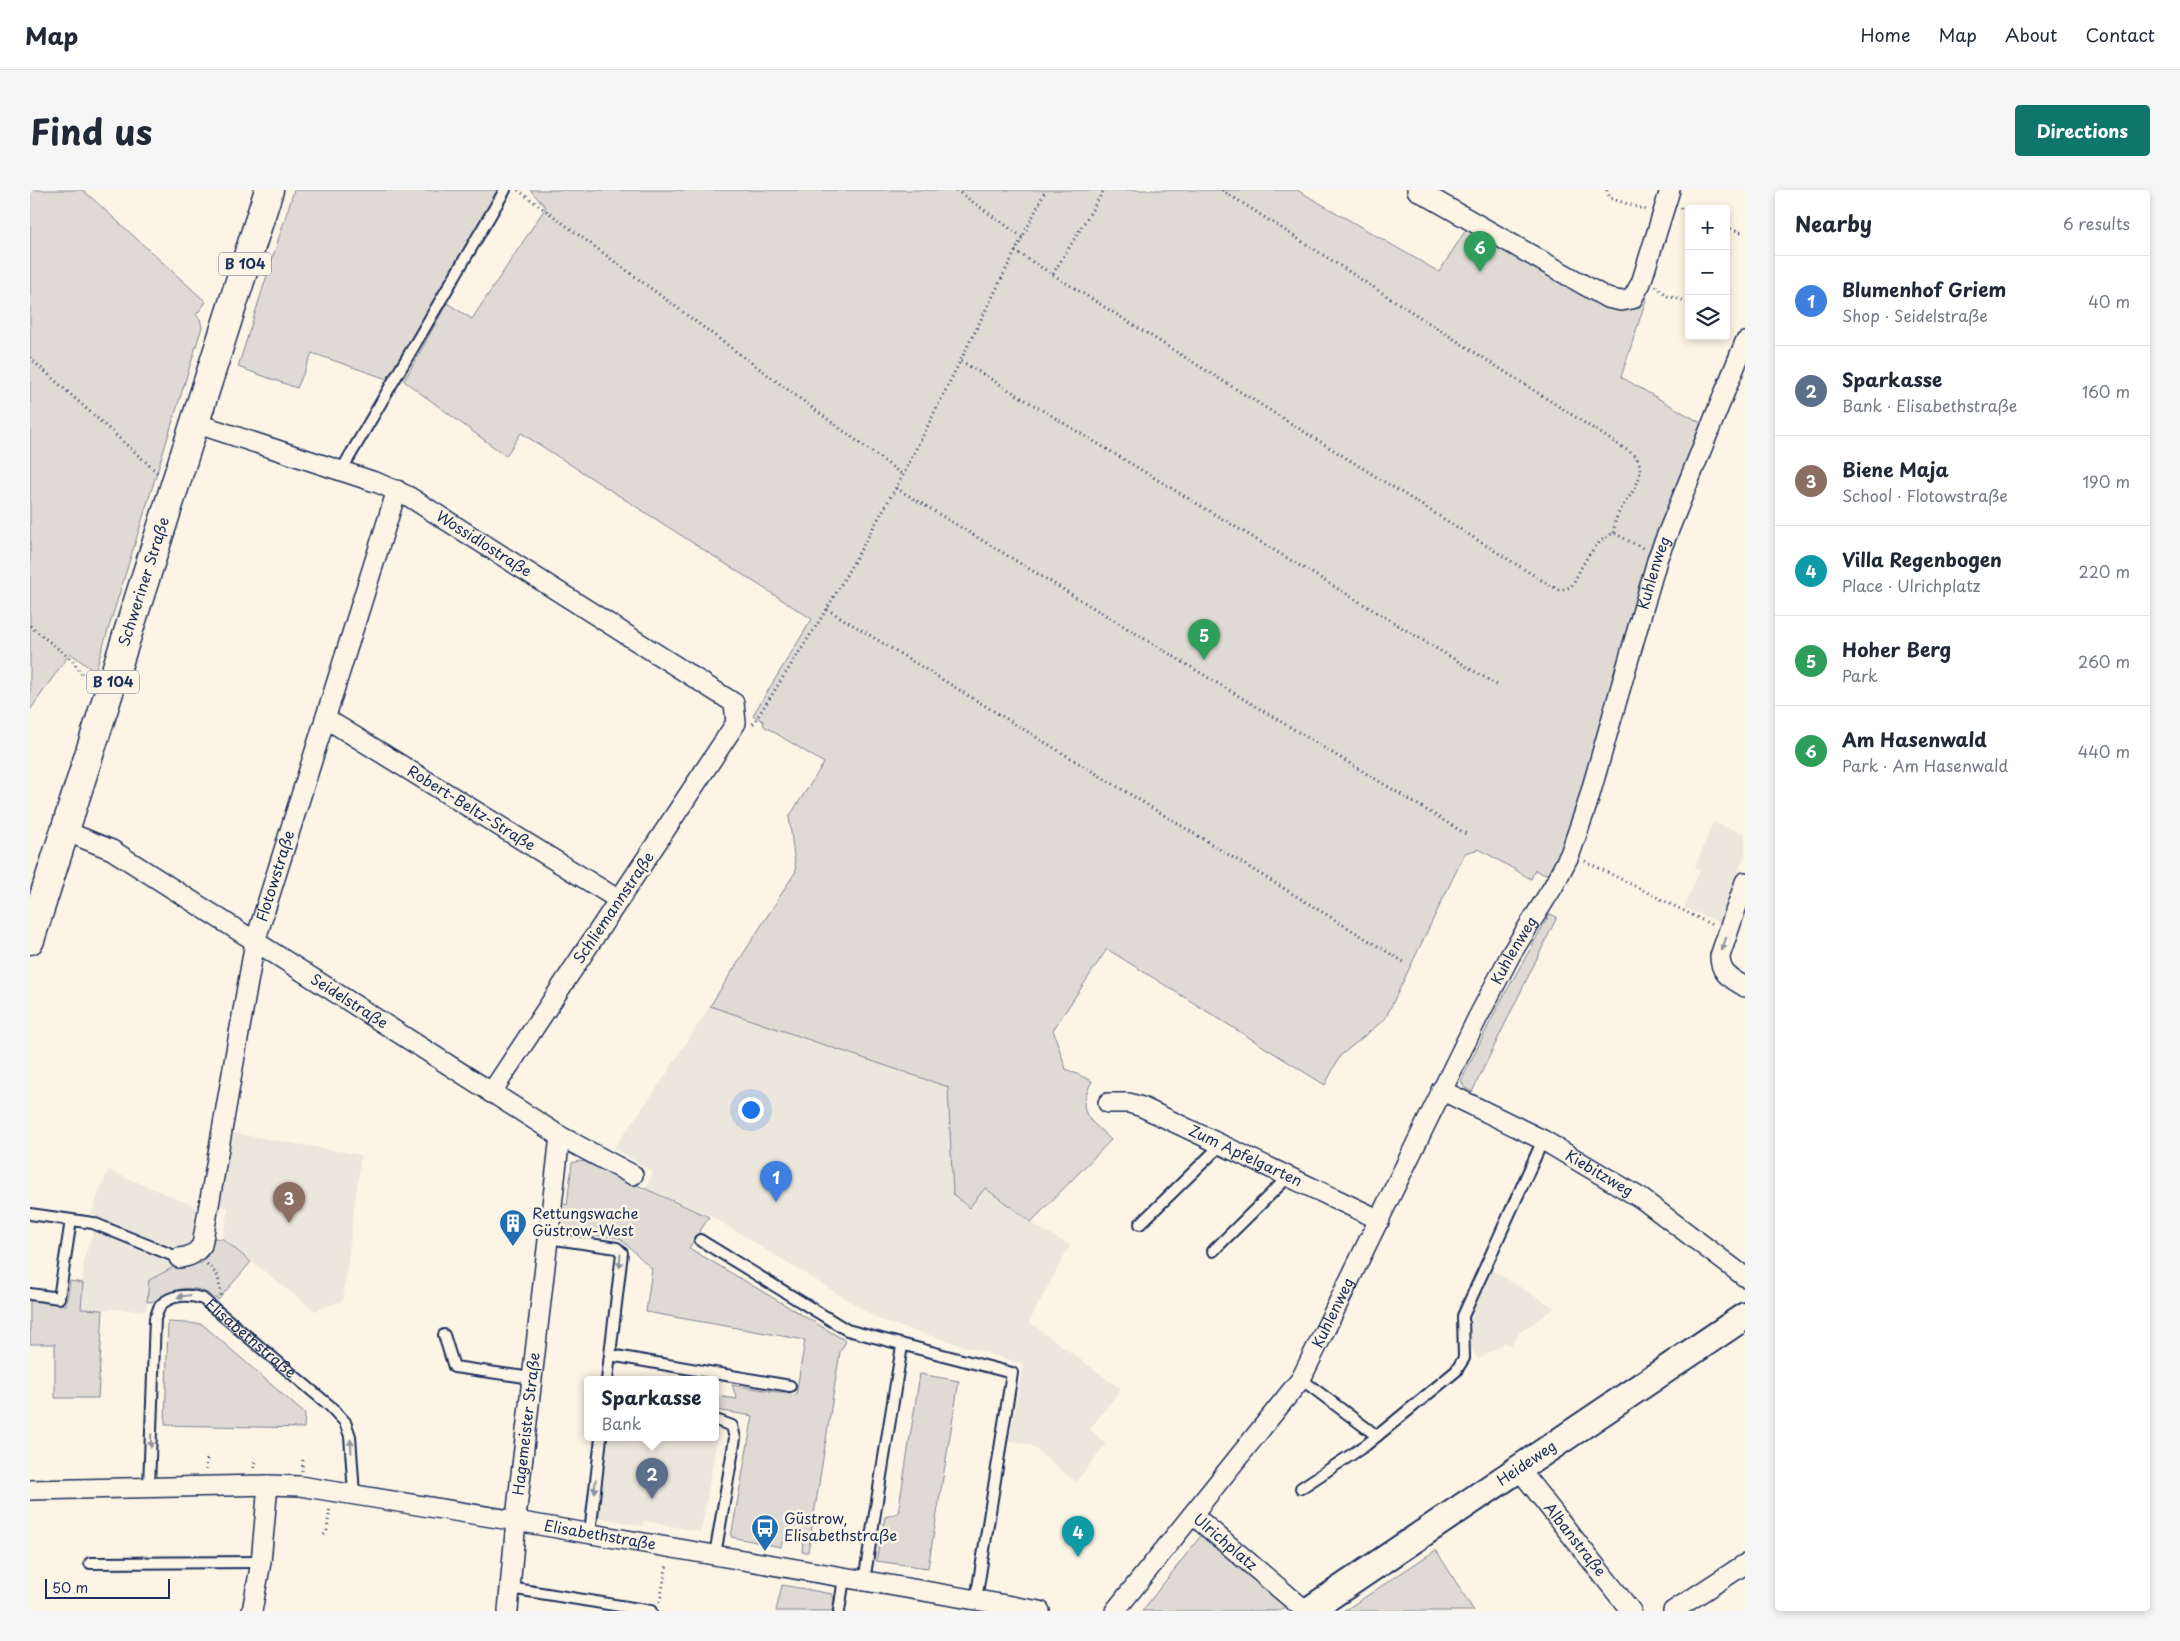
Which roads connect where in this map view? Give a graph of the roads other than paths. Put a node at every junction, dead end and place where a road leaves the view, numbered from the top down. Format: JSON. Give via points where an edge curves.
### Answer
{"nodes":[{"id":1,"x":269,"y":190,"type":"edge"},
{"id":2,"x":505,"y":190,"type":"edge"},
{"id":3,"x":1417,"y":190,"type":"edge"},
{"id":4,"x":1670,"y":190,"type":"edge"},
{"id":5,"x":1745,"y":342,"type":"edge"},
{"id":6,"x":195,"y":423,"type":"junction"},
{"id":7,"x":341,"y":471,"type":"junction"},
{"id":8,"x":397,"y":490,"type":"junction"},
{"id":9,"x":325,"y":718,"type":"junction"},
{"id":10,"x":744,"y":724,"type":"joint"},
{"id":11,"x":65,"y":831,"type":"junction"},
{"id":12,"x":1745,"y":882,"type":"edge"},
{"id":13,"x":619,"y":900,"type":"junction"},
{"id":14,"x":34,"y":912,"type":"edge"},
{"id":15,"x":30,"y":940,"type":"edge"},
{"id":16,"x":256,"y":942,"type":"junction"},
{"id":17,"x":1745,"y":987,"type":"edge"},
{"id":18,"x":1441,"y":1090,"type":"junction"},
{"id":19,"x":491,"y":1093,"type":"junction"},
{"id":20,"x":1108,"y":1103,"type":"dead end"},
{"id":21,"x":560,"y":1136,"type":"junction"},
{"id":22,"x":1544,"y":1140,"type":"junction"},
{"id":23,"x":1221,"y":1145,"type":"junction"},
{"id":24,"x":633,"y":1175,"type":"dead end"},
{"id":25,"x":1288,"y":1177,"type":"junction"},
{"id":26,"x":30,"y":1214,"type":"edge"},
{"id":27,"x":71,"y":1220,"type":"junction"},
{"id":28,"x":1380,"y":1220,"type":"junction"},
{"id":29,"x":1140,"y":1224,"type":"dead end"},
{"id":30,"x":548,"y":1238,"type":"junction"},
{"id":31,"x":700,"y":1240,"type":"dead end"},
{"id":32,"x":1213,"y":1251,"type":"dead end"},
{"id":33,"x":187,"y":1256,"type":"joint"},
{"id":34,"x":1745,"y":1277,"type":"edge"},
{"id":35,"x":30,"y":1294,"type":"edge"},
{"id":36,"x":1745,"y":1316,"type":"edge"},
{"id":37,"x":444,"y":1335,"type":"dead end"},
{"id":38,"x":902,"y":1346,"type":"junction"},
{"id":39,"x":610,"y":1356,"type":"junction"},
{"id":40,"x":608,"y":1376,"type":"edge"},
{"id":41,"x":532,"y":1378,"type":"junction"},
{"id":42,"x":1301,"y":1380,"type":"junction"},
{"id":43,"x":790,"y":1386,"type":"dead end"},
{"id":44,"x":719,"y":1421,"type":"edge"},
{"id":45,"x":1377,"y":1436,"type":"junction"},
{"id":46,"x":601,"y":1441,"type":"edge"},
{"id":47,"x":1519,"y":1469,"type":"junction"},
{"id":48,"x":268,"y":1485,"type":"junction"},
{"id":49,"x":149,"y":1487,"type":"junction"},
{"id":50,"x":1301,"y":1488,"type":"dead end"},
{"id":51,"x":30,"y":1490,"type":"edge"},
{"id":52,"x":354,"y":1494,"type":"junction"},
{"id":53,"x":1193,"y":1515,"type":"junction"},
{"id":54,"x":516,"y":1521,"type":"junction"},
{"id":55,"x":590,"y":1534,"type":"junction"},
{"id":56,"x":715,"y":1555,"type":"junction"},
{"id":57,"x":260,"y":1562,"type":"junction"},
{"id":58,"x":90,"y":1563,"type":"dead end"},
{"id":59,"x":1745,"y":1564,"type":"edge"},
{"id":60,"x":844,"y":1578,"type":"junction"},
{"id":61,"x":864,"y":1581,"type":"junction"},
{"id":62,"x":510,"y":1588,"type":"junction"},
{"id":63,"x":976,"y":1600,"type":"junction"},
{"id":64,"x":655,"y":1610,"type":"edge"},
{"id":65,"x":252,"y":1611,"type":"edge"},
{"id":66,"x":508,"y":1611,"type":"edge"},
{"id":67,"x":839,"y":1611,"type":"edge"},
{"id":68,"x":1040,"y":1611,"type":"edge"},
{"id":69,"x":1116,"y":1611,"type":"edge"},
{"id":70,"x":1307,"y":1611,"type":"edge"},
{"id":71,"x":1631,"y":1611,"type":"edge"},
{"id":72,"x":1673,"y":1611,"type":"edge"}],
"edges":[{"from":1,"to":6,"type":"main road","number":"B 104"},
{"from":2,"to":7,"type":"lane"},
{"from":3,"to":4,"type":"street","via":[[1607,298],[1621,301],[1632,299],[1644,276]]},
{"from":5,"to":18,"type":"street","name":"Kuhlenweg","via":[[1658,556],[1570,854],[1512,954]]},
{"from":6,"to":7,"type":"street","name":"Wossidlostraße"},
{"from":6,"to":11,"type":"main road","name":"Schweriner Straße","number":"B 104"},
{"from":7,"to":8,"type":"street","name":"Wossidlostraße"},
{"from":8,"to":9,"type":"street","name":"Flotowstraße"},
{"from":8,"to":10,"type":"street","name":"Wossidlostraße","via":[[734,703]]},
{"from":9,"to":13,"type":"street","name":"Robert-Beltz-Straße"},
{"from":9,"to":16,"type":"street","name":"Flotowstraße"},
{"from":10,"to":13,"type":"street","name":"Schliemannstraße"},
{"from":11,"to":14,"type":"main road","name":"Schweriner Straße","number":"B 104"},
{"from":11,"to":16,"type":"street","name":"Seidelstraße","via":[[112,850]]},
{"from":12,"to":17,"type":"street","one_way":true,"via":[[1720,956],[1720,967],[1726,975]]},
{"from":13,"to":19,"type":"street","name":"Schliemannstraße"},
{"from":14,"to":15,"type":"main road","name":"Schweriner Straße","number":"B 104"},
{"from":16,"to":19,"type":"street","name":"Seidelstraße"},
{"from":16,"to":33,"type":"street","name":"Flotowstraße","via":[[202,1245]]},
{"from":18,"to":22,"type":"street","name":"Kiebitzweg"},
{"from":18,"to":28,"type":"street","name":"Kuhlenweg"},
{"from":19,"to":21,"type":"street","name":"Seidelstraße"},
{"from":20,"to":23,"type":"street","name":"Zum Apfelgarten","via":[[1142,1107]]},
{"from":21,"to":24,"type":"street","name":"Seidelstraße"},
{"from":21,"to":30,"type":"street","name":"Hagemeister Straße"},
{"from":22,"to":34,"type":"street","name":"Kiebitzweg","via":[[1642,1199]]},
{"from":22,"to":45,"type":"lane","via":[[1463,1316],[1464,1358],[1456,1371]]},
{"from":23,"to":25,"type":"street","name":"Zum Apfelgarten"},
{"from":23,"to":29,"type":"lane"},
{"from":25,"to":28,"type":"street","name":"Zum Apfelgarten"},
{"from":25,"to":32,"type":"lane"},
{"from":26,"to":27,"type":"lane"},
{"from":27,"to":33,"type":"lane","via":[[93,1223]]},
{"from":27,"to":35,"type":"lane","via":[[59,1298]]},
{"from":28,"to":42,"type":"street","name":"Kuhlenweg"},
{"from":30,"to":39,"type":"lane","one_way":true,"via":[[617,1248],[622,1253]]},
{"from":30,"to":41,"type":"street","name":"Hagemeister Straße"},
{"from":31,"to":38,"type":"lane","via":[[847,1330]]},
{"from":36,"to":47,"type":"street","name":"Heideweg"},
{"from":37,"to":41,"type":"lane","via":[[454,1366]]},
{"from":38,"to":61,"type":"lane"},
{"from":38,"to":63,"type":"lane","via":[[1012,1374]]},
{"from":39,"to":40,"type":"lane"},
{"from":39,"to":43,"type":"lane"},
{"from":41,"to":54,"type":"street","name":"Hagemeister Straße"},
{"from":42,"to":45,"type":"lane"},
{"from":42,"to":53,"type":"street","name":"Kuhlenweg"},
{"from":44,"to":56,"type":"lane","via":[[732,1426],[735,1438]]},
{"from":45,"to":50,"type":"lane"},
{"from":46,"to":55,"type":"lane","one_way":true},
{"from":47,"to":70,"type":"street","name":"Heideweg"},
{"from":47,"to":71,"type":"street","name":"Albanstraße"},
{"from":48,"to":49,"type":"street","name":"Elisabethstraße"},
{"from":48,"to":52,"type":"street","name":"Elisabethstraße"},
{"from":48,"to":57,"type":"street"},
{"from":49,"to":51,"type":"street","name":"Elisabethstraße"},
{"from":52,"to":49,"type":"lane","name":"Elisabethstraße","one_way":true,"via":[[350,1436],[345,1422],[203,1298],[192,1295],[173,1298],[160,1306],[155,1318]]},
{"from":52,"to":54,"type":"street","name":"Elisabethstraße"},
{"from":53,"to":69,"type":"street","name":"Ulrichplatz"},
{"from":53,"to":70,"type":"street","name":"Ulrichplatz"},
{"from":54,"to":55,"type":"street","name":"Elisabethstraße"},
{"from":54,"to":62,"type":"street","name":"Hagemeister Straße"},
{"from":55,"to":56,"type":"street","name":"Elisabethstraße"},
{"from":56,"to":60,"type":"street","name":"Elisabethstraße"},
{"from":57,"to":58,"type":"lane"},
{"from":57,"to":65,"type":"street"},
{"from":59,"to":72,"type":"street"},
{"from":60,"to":61,"type":"street","name":"Elisabethstraße"},
{"from":60,"to":67,"type":"lane"},
{"from":61,"to":63,"type":"street","name":"Elisabethstraße"},
{"from":62,"to":64,"type":"lane"},
{"from":62,"to":66,"type":"street","name":"Hagemeister Straße"},
{"from":63,"to":68,"type":"street","name":"Elisabethstraße"}]}
